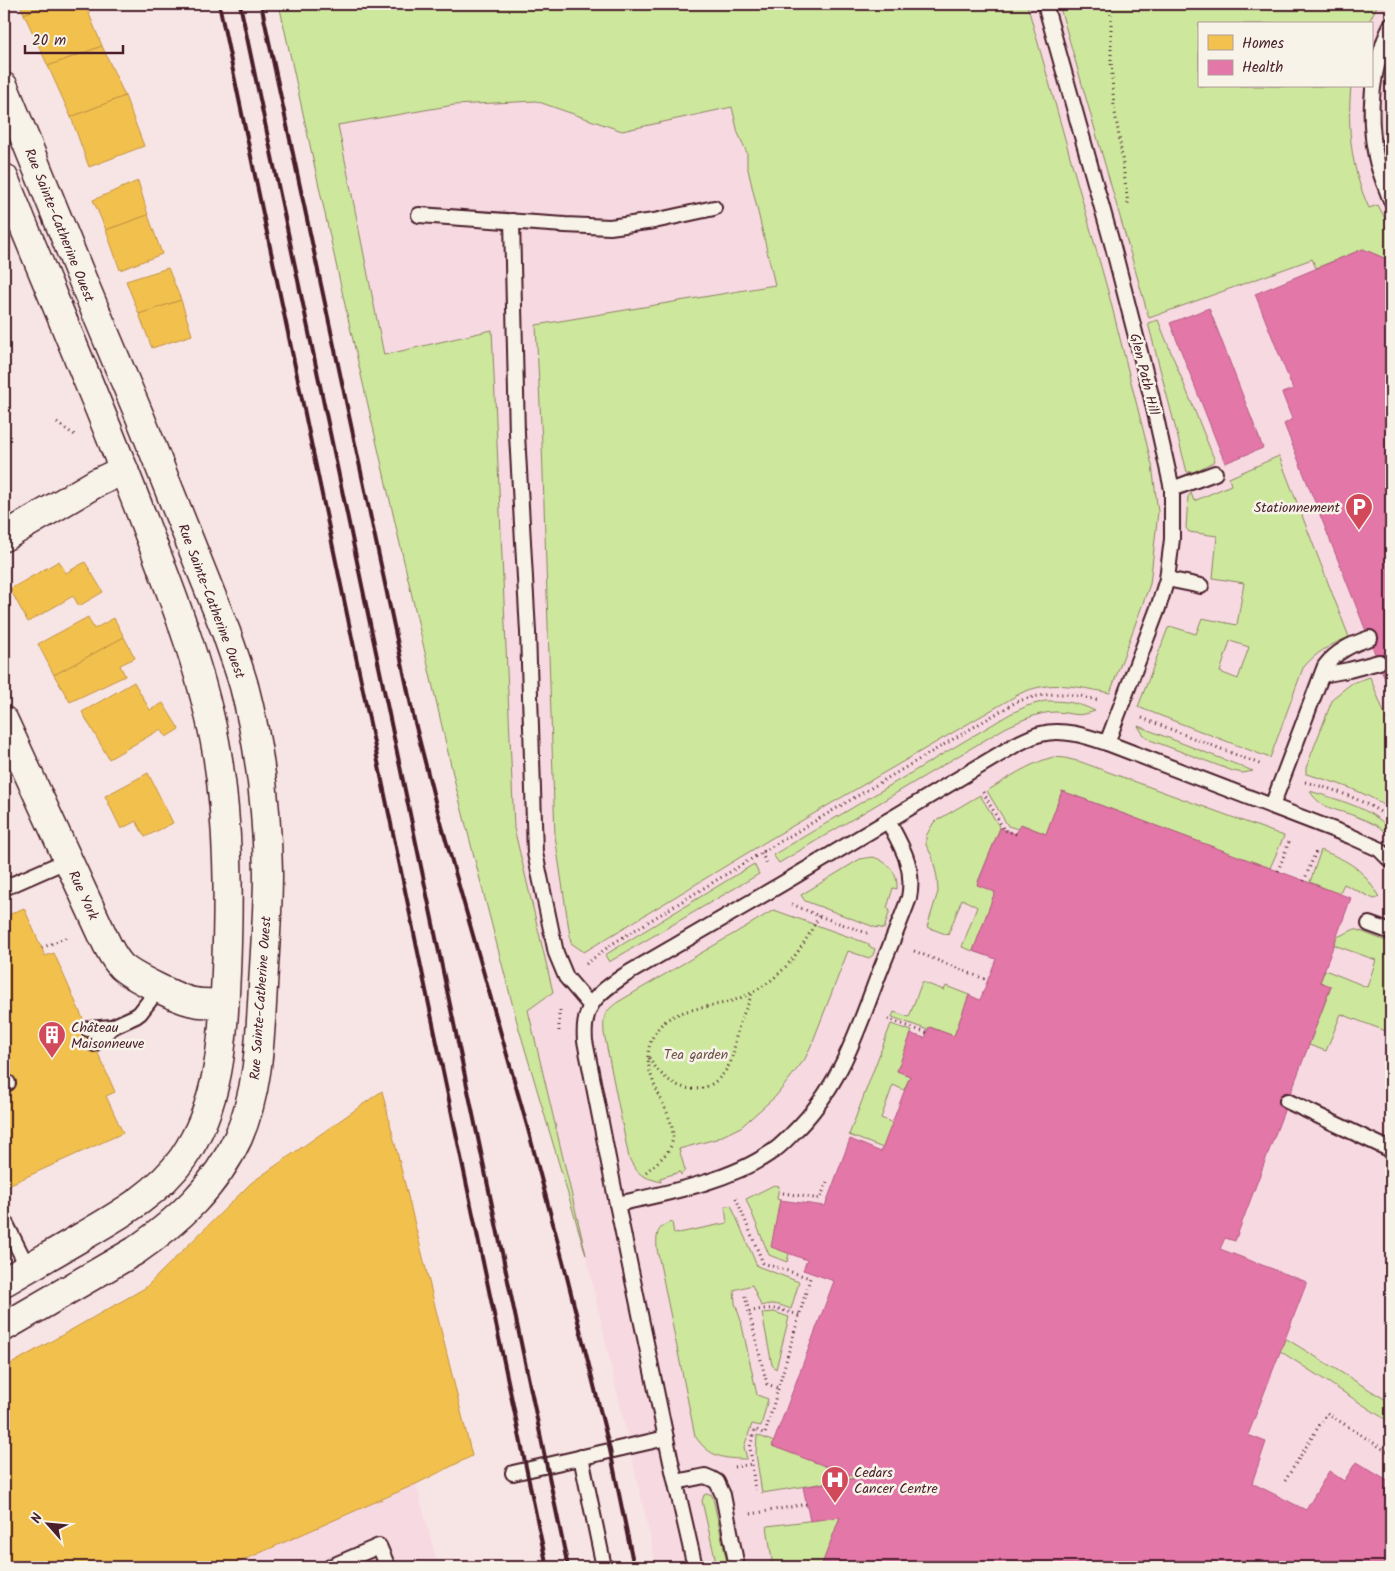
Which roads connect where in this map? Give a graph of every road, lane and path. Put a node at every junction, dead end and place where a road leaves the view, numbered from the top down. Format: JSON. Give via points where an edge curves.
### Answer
{"nodes":[{"id":1,"x":1045,"y":4,"type":"edge"},
{"id":2,"x":1112,"y":4,"type":"edge"},
{"id":3,"x":1391,"y":25,"type":"edge"},
{"id":4,"x":4,"y":87,"type":"edge"},
{"id":5,"x":4,"y":178,"type":"edge"},
{"id":6,"x":1391,"y":201,"type":"edge"},
{"id":7,"x":714,"y":208,"type":"dead end"},
{"id":8,"x":419,"y":215,"type":"dead end"},
{"id":9,"x":512,"y":221,"type":"junction"},
{"id":10,"x":1108,"y":230,"type":"junction"},
{"id":11,"x":57,"y":423,"type":"dead end"},
{"id":12,"x":76,"y":436,"type":"dead end"},
{"id":13,"x":124,"y":470,"type":"junction"},
{"id":14,"x":1215,"y":473,"type":"dead end"},
{"id":15,"x":1172,"y":489,"type":"junction"},
{"id":16,"x":4,"y":537,"type":"edge"},
{"id":17,"x":1167,"y":578,"type":"junction"},
{"id":18,"x":1202,"y":586,"type":"dead end"},
{"id":19,"x":1370,"y":638,"type":"dead end"},
{"id":20,"x":1378,"y":662,"type":"dead end"},
{"id":21,"x":1322,"y":674,"type":"junction"},
{"id":22,"x":1105,"y":704,"type":"dead end"},
{"id":23,"x":1136,"y":715,"type":"dead end"},
{"id":24,"x":7,"y":736,"type":"edge"},
{"id":25,"x":1107,"y":743,"type":"junction"},
{"id":26,"x":1263,"y":766,"type":"dead end"},
{"id":27,"x":1305,"y":782,"type":"dead end"},
{"id":28,"x":981,"y":789,"type":"dead end"},
{"id":29,"x":1272,"y":806,"type":"junction"},
{"id":30,"x":1391,"y":819,"type":"edge"},
{"id":31,"x":888,"y":821,"type":"junction"},
{"id":32,"x":1016,"y":834,"type":"dead end"},
{"id":33,"x":1292,"y":834,"type":"dead end"},
{"id":34,"x":1319,"y":844,"type":"dead end"},
{"id":35,"x":761,"y":853,"type":"junction"},
{"id":36,"x":68,"y":860,"type":"junction"},
{"id":37,"x":1391,"y":860,"type":"edge"},
{"id":38,"x":770,"y":869,"type":"dead end"},
{"id":39,"x":1278,"y":871,"type":"dead end"},
{"id":40,"x":1304,"y":881,"type":"dead end"},
{"id":41,"x":4,"y":888,"type":"edge"},
{"id":42,"x":788,"y":900,"type":"dead end"},
{"id":43,"x":819,"y":916,"type":"junction"},
{"id":44,"x":1369,"y":924,"type":"dead end"},
{"id":45,"x":1391,"y":932,"type":"edge"},
{"id":46,"x":72,"y":935,"type":"dead end"},
{"id":47,"x":872,"y":935,"type":"dead end"},
{"id":48,"x":42,"y":948,"type":"dead end"},
{"id":49,"x":914,"y":951,"type":"dead end"},
{"id":50,"x":583,"y":967,"type":"dead end"},
{"id":51,"x":987,"y":980,"type":"dead end"},
{"id":52,"x":157,"y":986,"type":"junction"},
{"id":53,"x":752,"y":992,"type":"junction"},
{"id":54,"x":224,"y":1003,"type":"junction"},
{"id":55,"x":590,"y":1005,"type":"junction"},
{"id":56,"x":888,"y":1019,"type":"dead end"},
{"id":57,"x":112,"y":1027,"type":"junction"},
{"id":58,"x":88,"y":1029,"type":"dead end"},
{"id":59,"x":927,"y":1033,"type":"dead end"},
{"id":60,"x":94,"y":1044,"type":"dead end"},
{"id":61,"x":648,"y":1058,"type":"junction"},
{"id":62,"x":1288,"y":1102,"type":"dead end"},
{"id":63,"x":1391,"y":1150,"type":"edge"},
{"id":64,"x":642,"y":1176,"type":"dead end"},
{"id":65,"x":826,"y":1182,"type":"dead end"},
{"id":66,"x":783,"y":1193,"type":"dead end"},
{"id":67,"x":736,"y":1198,"type":"dead end"},
{"id":68,"x":616,"y":1204,"type":"junction"},
{"id":69,"x":4,"y":1220,"type":"edge"},
{"id":70,"x":28,"y":1268,"type":"junction"},
{"id":71,"x":4,"y":1282,"type":"edge"},
{"id":72,"x":745,"y":1296,"type":"dead end"},
{"id":73,"x":749,"y":1312,"type":"junction"},
{"id":74,"x":799,"y":1314,"type":"junction"},
{"id":75,"x":4,"y":1327,"type":"edge"},
{"id":76,"x":778,"y":1388,"type":"junction"},
{"id":77,"x":666,"y":1438,"type":"junction"},
{"id":78,"x":1391,"y":1452,"type":"edge"},
{"id":79,"x":582,"y":1457,"type":"junction"},
{"id":80,"x":752,"y":1464,"type":"junction"},
{"id":81,"x":733,"y":1467,"type":"dead end"},
{"id":82,"x":513,"y":1473,"type":"dead end"},
{"id":83,"x":1285,"y":1481,"type":"dead end"},
{"id":84,"x":676,"y":1482,"type":"junction"},
{"id":85,"x":755,"y":1490,"type":"dead end"},
{"id":86,"x":807,"y":1504,"type":"dead end"},
{"id":87,"x":759,"y":1513,"type":"dead end"},
{"id":88,"x":330,"y":1567,"type":"edge"},
{"id":89,"x":388,"y":1567,"type":"edge"},
{"id":90,"x":604,"y":1567,"type":"edge"},
{"id":91,"x":695,"y":1567,"type":"edge"},
{"id":92,"x":737,"y":1567,"type":"edge"}],
"edges":[{"from":1,"to":10,"type":"lane","name":"Glen Path Hill"},
{"from":2,"to":10,"type":"path","via":[[1114,107],[1128,200],[1126,218],[1118,227]]},
{"from":3,"to":6,"type":"lane","via":[[1378,62],[1371,116],[1376,159]]},
{"from":4,"to":75,"type":"main road","name":"Rue Sainte-Catherine Ouest","via":[[235,656],[250,712],[261,778],[268,874],[258,1062],[246,1119],[227,1158],[204,1192],[151,1240]]},
{"from":5,"to":13,"type":"main road"},
{"from":7,"to":9,"type":"lane","via":[[610,227]]},
{"from":8,"to":9,"type":"lane"},
{"from":9,"to":55,"type":"lane","via":[[517,434],[528,632],[535,854],[556,953],[566,977]]},
{"from":10,"to":15,"type":"lane","name":"Glen Path Hill"},
{"from":11,"to":12,"type":"path"},
{"from":13,"to":16,"type":"main road"},
{"from":13,"to":54,"type":"main road","via":[[182,623],[206,701],[217,753],[228,869]]},
{"from":14,"to":15,"type":"lane"},
{"from":15,"to":17,"type":"lane","name":"Glen Path Hill","via":[[1172,539]]},
{"from":17,"to":18,"type":"lane"},
{"from":17,"to":25,"type":"lane","name":"Glen Path Hill"},
{"from":19,"to":21,"type":"lane","via":[[1337,653]]},
{"from":20,"to":21,"type":"lane"},
{"from":21,"to":29,"type":"lane"},
{"from":22,"to":35,"type":"path","via":[[1066,693],[1040,695],[1016,702]]},
{"from":23,"to":26,"type":"path"},
{"from":24,"to":36,"type":"main road","name":"Rue York"},
{"from":25,"to":29,"type":"lane"},
{"from":25,"to":31,"type":"lane","via":[[1061,732],[1033,737]]},
{"from":27,"to":30,"type":"path","via":[[1336,790],[1376,808]]},
{"from":28,"to":32,"type":"path","via":[[1004,830]]},
{"from":29,"to":37,"type":"lane","via":[[1379,848]]},
{"from":31,"to":55,"type":"lane","via":[[625,975],[601,992]]},
{"from":31,"to":68,"type":"lane","via":[[910,870],[909,898],[845,1061],[820,1102],[786,1140],[755,1162],[704,1182]]},
{"from":33,"to":39,"type":"path"},
{"from":34,"to":40,"type":"path"},
{"from":35,"to":38,"type":"path"},
{"from":35,"to":50,"type":"path","via":[[612,944]]},
{"from":36,"to":41,"type":"lane"},
{"from":36,"to":52,"type":"main road","name":"Rue York","via":[[109,949],[128,971]]},
{"from":42,"to":43,"type":"path","via":[[793,906]]},
{"from":43,"to":47,"type":"path"},
{"from":43,"to":53,"type":"path","via":[[791,962],[780,974]]},
{"from":44,"to":45,"type":"lane"},
{"from":46,"to":48,"type":"path"},
{"from":49,"to":51,"type":"path"},
{"from":52,"to":54,"type":"main road","name":"Rue York","via":[[193,1002]]},
{"from":52,"to":57,"type":"lane","via":[[140,1013]]},
{"from":53,"to":61,"type":"path","via":[[724,1004],[669,1018],[653,1035]]},
{"from":53,"to":61,"type":"path","via":[[736,1034],[730,1062],[716,1080],[700,1088],[685,1089],[664,1078]]},
{"from":54,"to":70,"type":"main road","via":[[215,1085],[199,1130],[178,1164],[160,1184],[130,1207]]},
{"from":55,"to":68,"type":"lane","via":[[585,1022],[585,1041]]},
{"from":56,"to":59,"type":"path"},
{"from":57,"to":58,"type":"lane"},
{"from":57,"to":60,"type":"lane"},
{"from":61,"to":64,"type":"path","via":[[649,1072],[673,1131],[668,1151]]},
{"from":62,"to":63,"type":"lane"},
{"from":65,"to":66,"type":"path","via":[[820,1199]]},
{"from":67,"to":74,"type":"path","via":[[763,1263],[810,1278]]},
{"from":68,"to":77,"type":"lane"},
{"from":69,"to":70,"type":"lane"},
{"from":70,"to":71,"type":"main road"},
{"from":72,"to":73,"type":"path"},
{"from":73,"to":74,"type":"path","via":[[776,1308]]},
{"from":73,"to":76,"type":"path","via":[[767,1384]]},
{"from":74,"to":76,"type":"path"},
{"from":76,"to":80,"type":"path","via":[[765,1434],[755,1429],[750,1447]]},
{"from":77,"to":79,"type":"lane"},
{"from":77,"to":84,"type":"lane"},
{"from":78,"to":83,"type":"path","via":[[1327,1413]]},
{"from":79,"to":82,"type":"lane"},
{"from":79,"to":90,"type":"lane"},
{"from":80,"to":81,"type":"path"},
{"from":80,"to":85,"type":"path"},
{"from":84,"to":91,"type":"lane"},
{"from":84,"to":92,"type":"lane","via":[[705,1476],[717,1482],[723,1495]]},
{"from":86,"to":87,"type":"path"},
{"from":88,"to":89,"type":"lane","via":[[379,1546]]}]}
